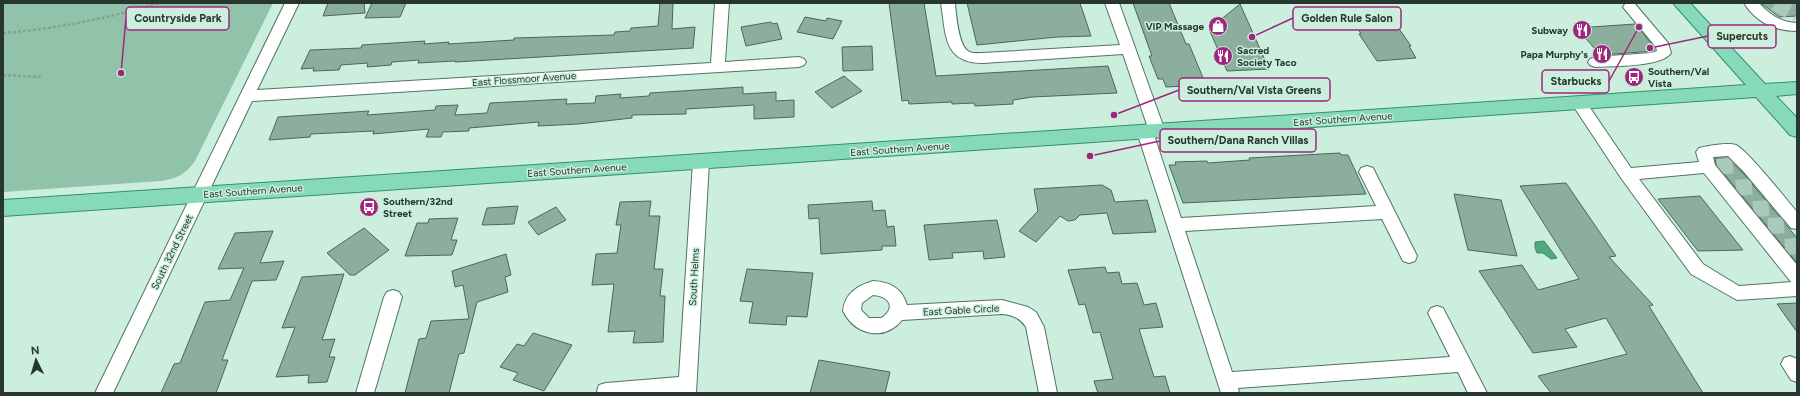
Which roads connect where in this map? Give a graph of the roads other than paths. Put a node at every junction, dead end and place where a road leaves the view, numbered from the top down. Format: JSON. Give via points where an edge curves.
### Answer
{"nodes":[{"id":1,"x":292,"y":3,"type":"edge"},
{"id":2,"x":722,"y":3,"type":"edge"},
{"id":3,"x":948,"y":3,"type":"edge"},
{"id":4,"x":1112,"y":3,"type":"edge"},
{"id":5,"x":1681,"y":3,"type":"edge"},
{"id":6,"x":1751,"y":3,"type":"edge"},
{"id":7,"x":1630,"y":7,"type":"dead end"},
{"id":8,"x":1797,"y":27,"type":"edge"},
{"id":9,"x":1128,"y":49,"type":"junction"},
{"id":10,"x":798,"y":62,"type":"dead end"},
{"id":11,"x":1595,"y":62,"type":"dead end"},
{"id":12,"x":718,"y":67,"type":"junction"},
{"id":13,"x":1797,"y":88,"type":"edge"},
{"id":14,"x":1761,"y":90,"type":"junction"},
{"id":15,"x":249,"y":96,"type":"junction"},
{"id":16,"x":1579,"y":103,"type":"junction"},
{"id":17,"x":1797,"y":130,"type":"edge"},
{"id":18,"x":1151,"y":132,"type":"junction"},
{"id":19,"x":701,"y":162,"type":"junction"},
{"id":20,"x":1713,"y":167,"type":"junction"},
{"id":21,"x":1367,"y":172,"type":"dead end"},
{"id":22,"x":1627,"y":174,"type":"junction"},
{"id":23,"x":200,"y":195,"type":"junction"},
{"id":24,"x":3,"y":208,"type":"edge"},
{"id":25,"x":1386,"y":212,"type":"junction"},
{"id":26,"x":1794,"y":224,"type":"edge"},
{"id":27,"x":1176,"y":225,"type":"junction"},
{"id":28,"x":1409,"y":256,"type":"dead end"},
{"id":29,"x":1797,"y":277,"type":"edge"},
{"id":30,"x":1797,"y":289,"type":"edge"},
{"id":31,"x":393,"y":297,"type":"dead end"},
{"id":32,"x":898,"y":313,"type":"dead end"},
{"id":33,"x":1437,"y":314,"type":"dead end"},
{"id":34,"x":1464,"y":364,"type":"junction"},
{"id":35,"x":1228,"y":387,"type":"edge"},
{"id":36,"x":687,"y":389,"type":"edge"},
{"id":37,"x":606,"y":391,"type":"dead end"},
{"id":38,"x":104,"y":393,"type":"edge"},
{"id":39,"x":365,"y":393,"type":"edge"},
{"id":40,"x":1048,"y":393,"type":"edge"},
{"id":41,"x":1478,"y":393,"type":"edge"}],
"edges":[{"from":1,"to":15,"type":"street","name":"South 32nd Street"},
{"from":2,"to":12,"type":"street"},
{"from":3,"to":9,"type":"street","via":[[957,49],[970,57]]},
{"from":4,"to":9,"type":"street"},
{"from":5,"to":14,"type":"main road"},
{"from":6,"to":8,"type":"street","via":[[1772,23],[1782,27]]},
{"from":7,"to":11,"type":"street","via":[[1663,46],[1664,53],[1653,58]]},
{"from":9,"to":18,"type":"street"},
{"from":10,"to":12,"type":"street","name":"East Flossmoor Avenue"},
{"from":12,"to":15,"type":"street","name":"East Flossmoor Avenue"},
{"from":13,"to":14,"type":"main road","name":"East Southern Avenue"},
{"from":14,"to":16,"type":"main road","name":"East Southern Avenue"},
{"from":14,"to":17,"type":"main road"},
{"from":15,"to":23,"type":"street","name":"South 32nd Street"},
{"from":16,"to":18,"type":"main road","name":"East Southern Avenue"},
{"from":16,"to":22,"type":"street"},
{"from":18,"to":19,"type":"main road","name":"East Southern Avenue"},
{"from":18,"to":27,"type":"street"},
{"from":19,"to":23,"type":"main road","name":"East Southern Avenue"},
{"from":19,"to":36,"type":"street","name":"South Helms"},
{"from":20,"to":22,"type":"street"},
{"from":20,"to":26,"type":"street","via":[[1704,152],[1732,150]]},
{"from":20,"to":29,"type":"street","via":[[1779,247]]},
{"from":21,"to":25,"type":"street"},
{"from":22,"to":30,"type":"street","via":[[1697,270],[1736,293]]},
{"from":23,"to":24,"type":"main road","name":"East Southern Avenue"},
{"from":23,"to":38,"type":"street","name":"South 32nd Street"},
{"from":25,"to":27,"type":"street"},
{"from":25,"to":28,"type":"street"},
{"from":27,"to":35,"type":"street"},
{"from":31,"to":39,"type":"street"},
{"from":32,"to":40,"type":"street","name":"East Gable Circle","via":[[1002,307],[1023,312],[1033,321],[1035,327]]},
{"from":33,"to":34,"type":"street"},
{"from":34,"to":35,"type":"street"},
{"from":34,"to":41,"type":"street"},
{"from":36,"to":37,"type":"street"}]}
